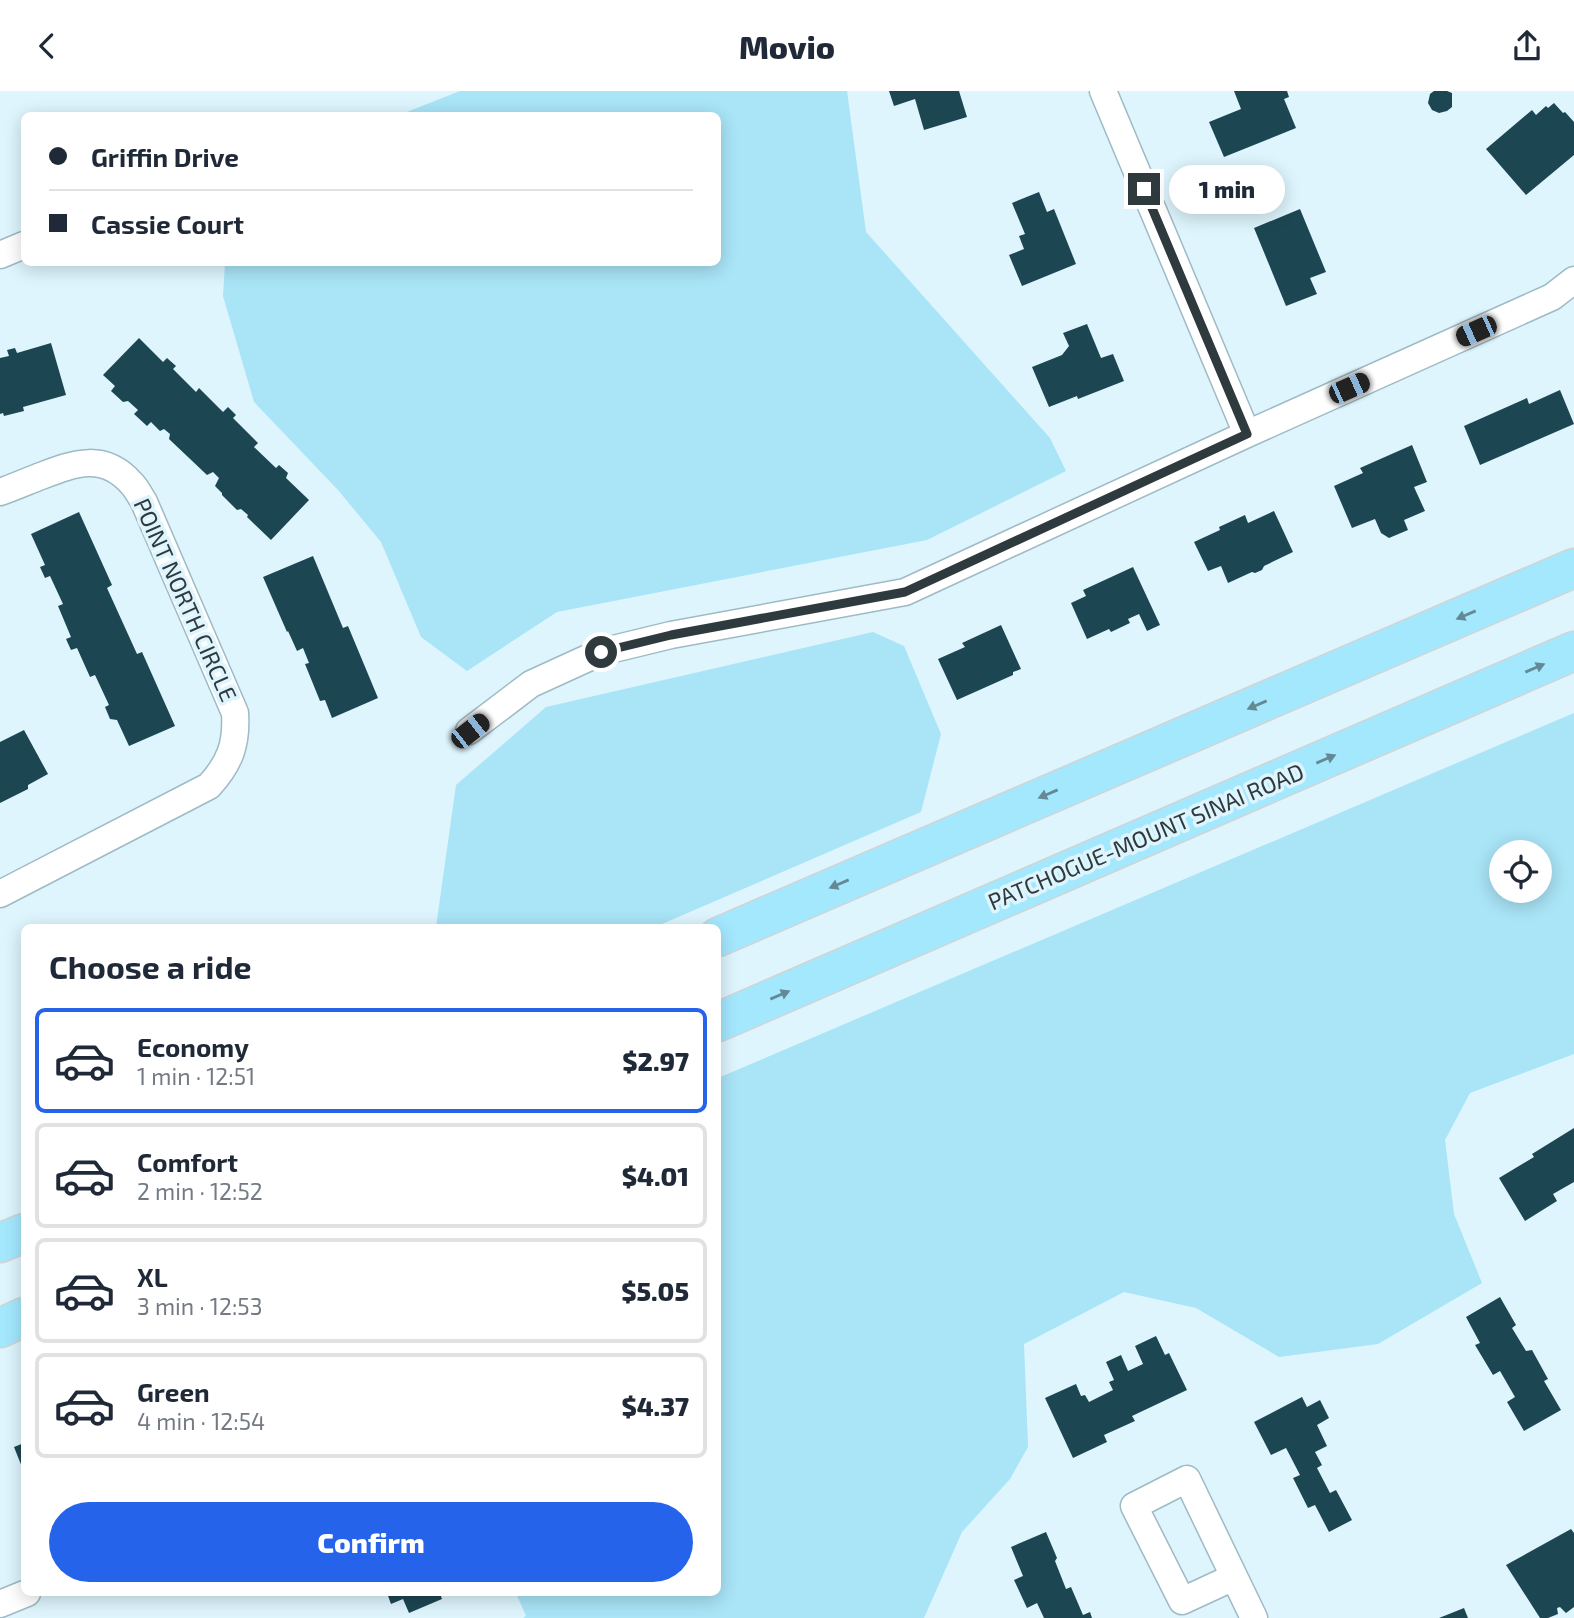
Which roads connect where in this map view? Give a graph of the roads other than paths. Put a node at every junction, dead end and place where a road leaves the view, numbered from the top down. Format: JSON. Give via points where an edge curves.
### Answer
{"nodes":[{"id":1,"x":1103,"y":91,"type":"edge"},
{"id":2,"x":21,"y":247,"type":"edge"},
{"id":3,"x":0,"y":255,"type":"edge"},
{"id":4,"x":1574,"y":280,"type":"edge"},
{"id":5,"x":1247,"y":434,"type":"junction"},
{"id":6,"x":0,"y":492,"type":"edge"},
{"id":7,"x":1574,"y":568,"type":"edge"},
{"id":8,"x":1574,"y":651,"type":"edge"},
{"id":9,"x":470,"y":731,"type":"dead end"},
{"id":10,"x":0,"y":894,"type":"edge"},
{"id":11,"x":721,"y":936,"type":"edge"},
{"id":12,"x":721,"y":1021,"type":"edge"},
{"id":13,"x":21,"y":1234,"type":"edge"},
{"id":14,"x":0,"y":1243,"type":"edge"},
{"id":15,"x":21,"y":1318,"type":"edge"},
{"id":16,"x":0,"y":1328,"type":"edge"},
{"id":17,"x":1234,"y":1577,"type":"junction"},
{"id":18,"x":21,"y":1595,"type":"edge"},
{"id":19,"x":0,"y":1604,"type":"edge"},
{"id":20,"x":1254,"y":1618,"type":"edge"}],
"edges":[{"from":1,"to":5,"type":"street"},
{"from":2,"to":3,"type":"street"},
{"from":4,"to":5,"type":"street","via":[[1552,297]]},
{"from":5,"to":9,"type":"street","via":[[905,592],[601,652],[531,684]]},
{"from":6,"to":10,"type":"street","name":"POINT NORTH CIRCLE","via":[[86,462],[109,467],[133,484],[235,713],[236,727],[229,760],[209,786]]},
{"from":7,"to":11,"type":"highway","one_way":true},
{"from":12,"to":8,"type":"highway","name":"PATCHOGUE-MOUNT SINAI ROAD","one_way":true},
{"from":13,"to":14,"type":"highway"},
{"from":15,"to":16,"type":"highway"},
{"from":17,"to":17,"type":"street","via":[[1187,1479],[1134,1506],[1182,1601]]},
{"from":17,"to":20,"type":"street"},
{"from":18,"to":19,"type":"street"}]}
